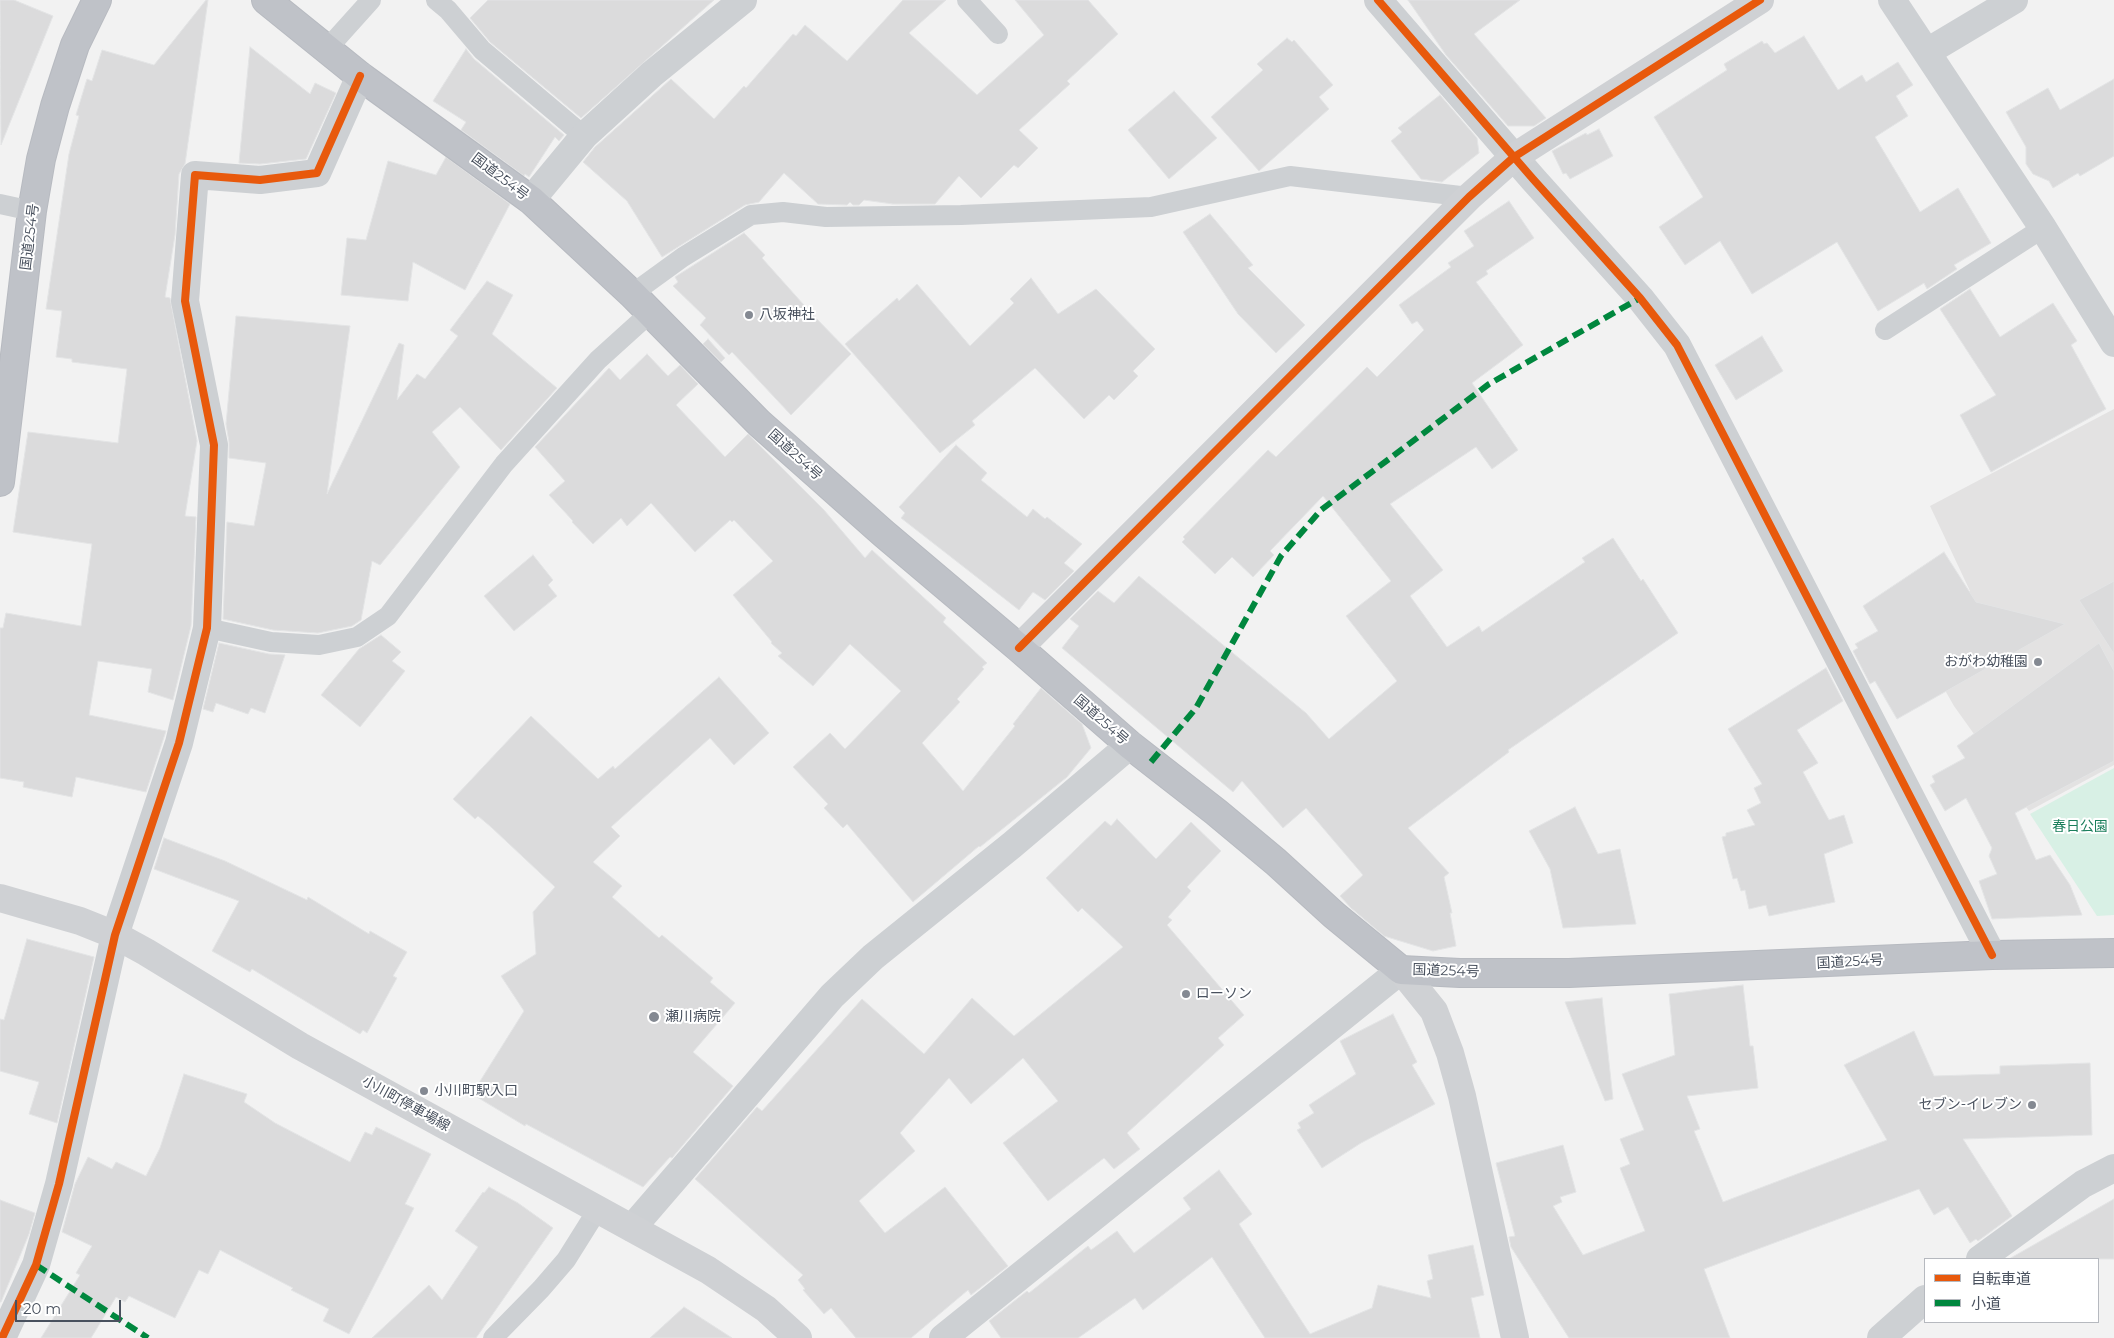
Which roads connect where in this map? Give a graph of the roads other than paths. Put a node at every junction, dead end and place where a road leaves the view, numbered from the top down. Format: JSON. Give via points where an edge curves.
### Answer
{"nodes":[{"id":1,"x":97,"y":0,"type":"edge"},
{"id":2,"x":266,"y":0,"type":"edge"},
{"id":3,"x":371,"y":0,"type":"edge"},
{"id":4,"x":436,"y":0,"type":"edge"},
{"id":5,"x":743,"y":0,"type":"edge"},
{"id":6,"x":967,"y":0,"type":"edge"},
{"id":7,"x":1378,"y":0,"type":"edge"},
{"id":8,"x":1760,"y":0,"type":"edge"},
{"id":9,"x":1892,"y":0,"type":"edge"},
{"id":10,"x":2014,"y":0,"type":"edge"},
{"id":11,"x":998,"y":34,"type":"dead end"},
{"id":12,"x":327,"y":49,"type":"junction"},
{"id":13,"x":1927,"y":52,"type":"junction"},
{"id":14,"x":360,"y":76,"type":"junction"},
{"id":15,"x":584,"y":136,"type":"junction"},
{"id":16,"x":1514,"y":157,"type":"junction"},
{"id":17,"x":1469,"y":197,"type":"junction"},
{"id":18,"x":531,"y":200,"type":"junction"},
{"id":19,"x":0,"y":204,"type":"edge"},
{"id":20,"x":32,"y":212,"type":"junction"},
{"id":21,"x":2043,"y":228,"type":"junction"},
{"id":22,"x":641,"y":303,"type":"junction"},
{"id":23,"x":1885,"y":330,"type":"dead end"},
{"id":24,"x":2114,"y":343,"type":"edge"},
{"id":25,"x":5,"y":416,"type":"edge"},
{"id":26,"x":0,"y":482,"type":"edge"},
{"id":27,"x":206,"y":628,"type":"junction"},
{"id":28,"x":1020,"y":648,"type":"junction"},
{"id":29,"x":1130,"y":744,"type":"junction"},
{"id":30,"x":0,"y":898,"type":"edge"},
{"id":31,"x":115,"y":935,"type":"junction"},
{"id":32,"x":2114,"y":953,"type":"edge"},
{"id":33,"x":1992,"y":955,"type":"junction"},
{"id":34,"x":1401,"y":970,"type":"junction"},
{"id":35,"x":2114,"y":1168,"type":"edge"},
{"id":36,"x":598,"y":1209,"type":"junction"},
{"id":37,"x":632,"y":1228,"type":"junction"},
{"id":38,"x":1981,"y":1258,"type":"edge"},
{"id":39,"x":1924,"y":1300,"type":"edge"},
{"id":40,"x":2,"y":1338,"type":"edge"},
{"id":41,"x":493,"y":1338,"type":"edge"},
{"id":42,"x":798,"y":1338,"type":"edge"},
{"id":43,"x":943,"y":1338,"type":"edge"},
{"id":44,"x":1515,"y":1338,"type":"edge"},
{"id":45,"x":1881,"y":1338,"type":"edge"}],
"edges":[{"from":1,"to":20,"type":"highway","name":"国道254号","via":[[75,45],[55,106]]},
{"from":2,"to":12,"type":"highway","name":"国道254号"},
{"from":3,"to":12,"type":"lane"},
{"from":4,"to":15,"type":"lane","via":[[482,50]]},
{"from":5,"to":15,"type":"street","via":[[652,74]]},
{"from":6,"to":11,"type":"lane"},
{"from":7,"to":16,"type":"street"},
{"from":8,"to":16,"type":"street"},
{"from":9,"to":13,"type":"street"},
{"from":10,"to":13,"type":"street"},
{"from":12,"to":14,"type":"highway","name":"国道254号"},
{"from":13,"to":21,"type":"street"},
{"from":14,"to":18,"type":"highway","name":"国道254号"},
{"from":14,"to":27,"type":"street","via":[[317,173],[260,180],[195,175],[185,301],[214,445]]},
{"from":15,"to":18,"type":"street"},
{"from":16,"to":17,"type":"street"},
{"from":16,"to":33,"type":"street","via":[[1640,298],[1677,345]]},
{"from":17,"to":22,"type":"lane","via":[[1290,176],[1151,207],[942,215],[826,217],[783,212],[751,215],[683,257]]},
{"from":17,"to":28,"type":"street"},
{"from":18,"to":22,"type":"highway","name":"国道254号"},
{"from":19,"to":20,"type":"lane"},
{"from":20,"to":25,"type":"highway","name":"国道254号"},
{"from":21,"to":23,"type":"lane"},
{"from":21,"to":24,"type":"street"},
{"from":22,"to":27,"type":"lane","via":[[598,360],[504,464],[388,616],[357,637],[319,645],[271,642]]},
{"from":22,"to":28,"type":"highway","name":"国道254号","via":[[759,423],[883,534]]},
{"from":25,"to":26,"type":"highway","name":"国道254号"},
{"from":27,"to":31,"type":"street","via":[[179,743]]},
{"from":28,"to":29,"type":"highway","name":"国道254号"},
{"from":29,"to":34,"type":"highway","name":"国道254号","via":[[1231,824]]},
{"from":29,"to":37,"type":"street","via":[[873,957],[832,996]]},
{"from":30,"to":31,"type":"street","name":"小川町停車場線","via":[[80,921]]},
{"from":31,"to":36,"type":"street","name":"小川町停車場線","via":[[300,1046]]},
{"from":31,"to":40,"type":"street","via":[[59,1184],[36,1265]]},
{"from":32,"to":33,"type":"highway","name":"国道254号"},
{"from":33,"to":34,"type":"highway","name":"国道254号","via":[[1569,973]]},
{"from":34,"to":43,"type":"street"},
{"from":34,"to":44,"type":"street","via":[[1434,1011],[1450,1053]]},
{"from":35,"to":38,"type":"street","via":[[2083,1184]]},
{"from":36,"to":37,"type":"street","name":"小川町停車場線"},
{"from":36,"to":41,"type":"lane","via":[[566,1260]]},
{"from":37,"to":42,"type":"street","name":"小川町停車場線","via":[[708,1270],[766,1309]]},
{"from":39,"to":45,"type":"street"}]}
